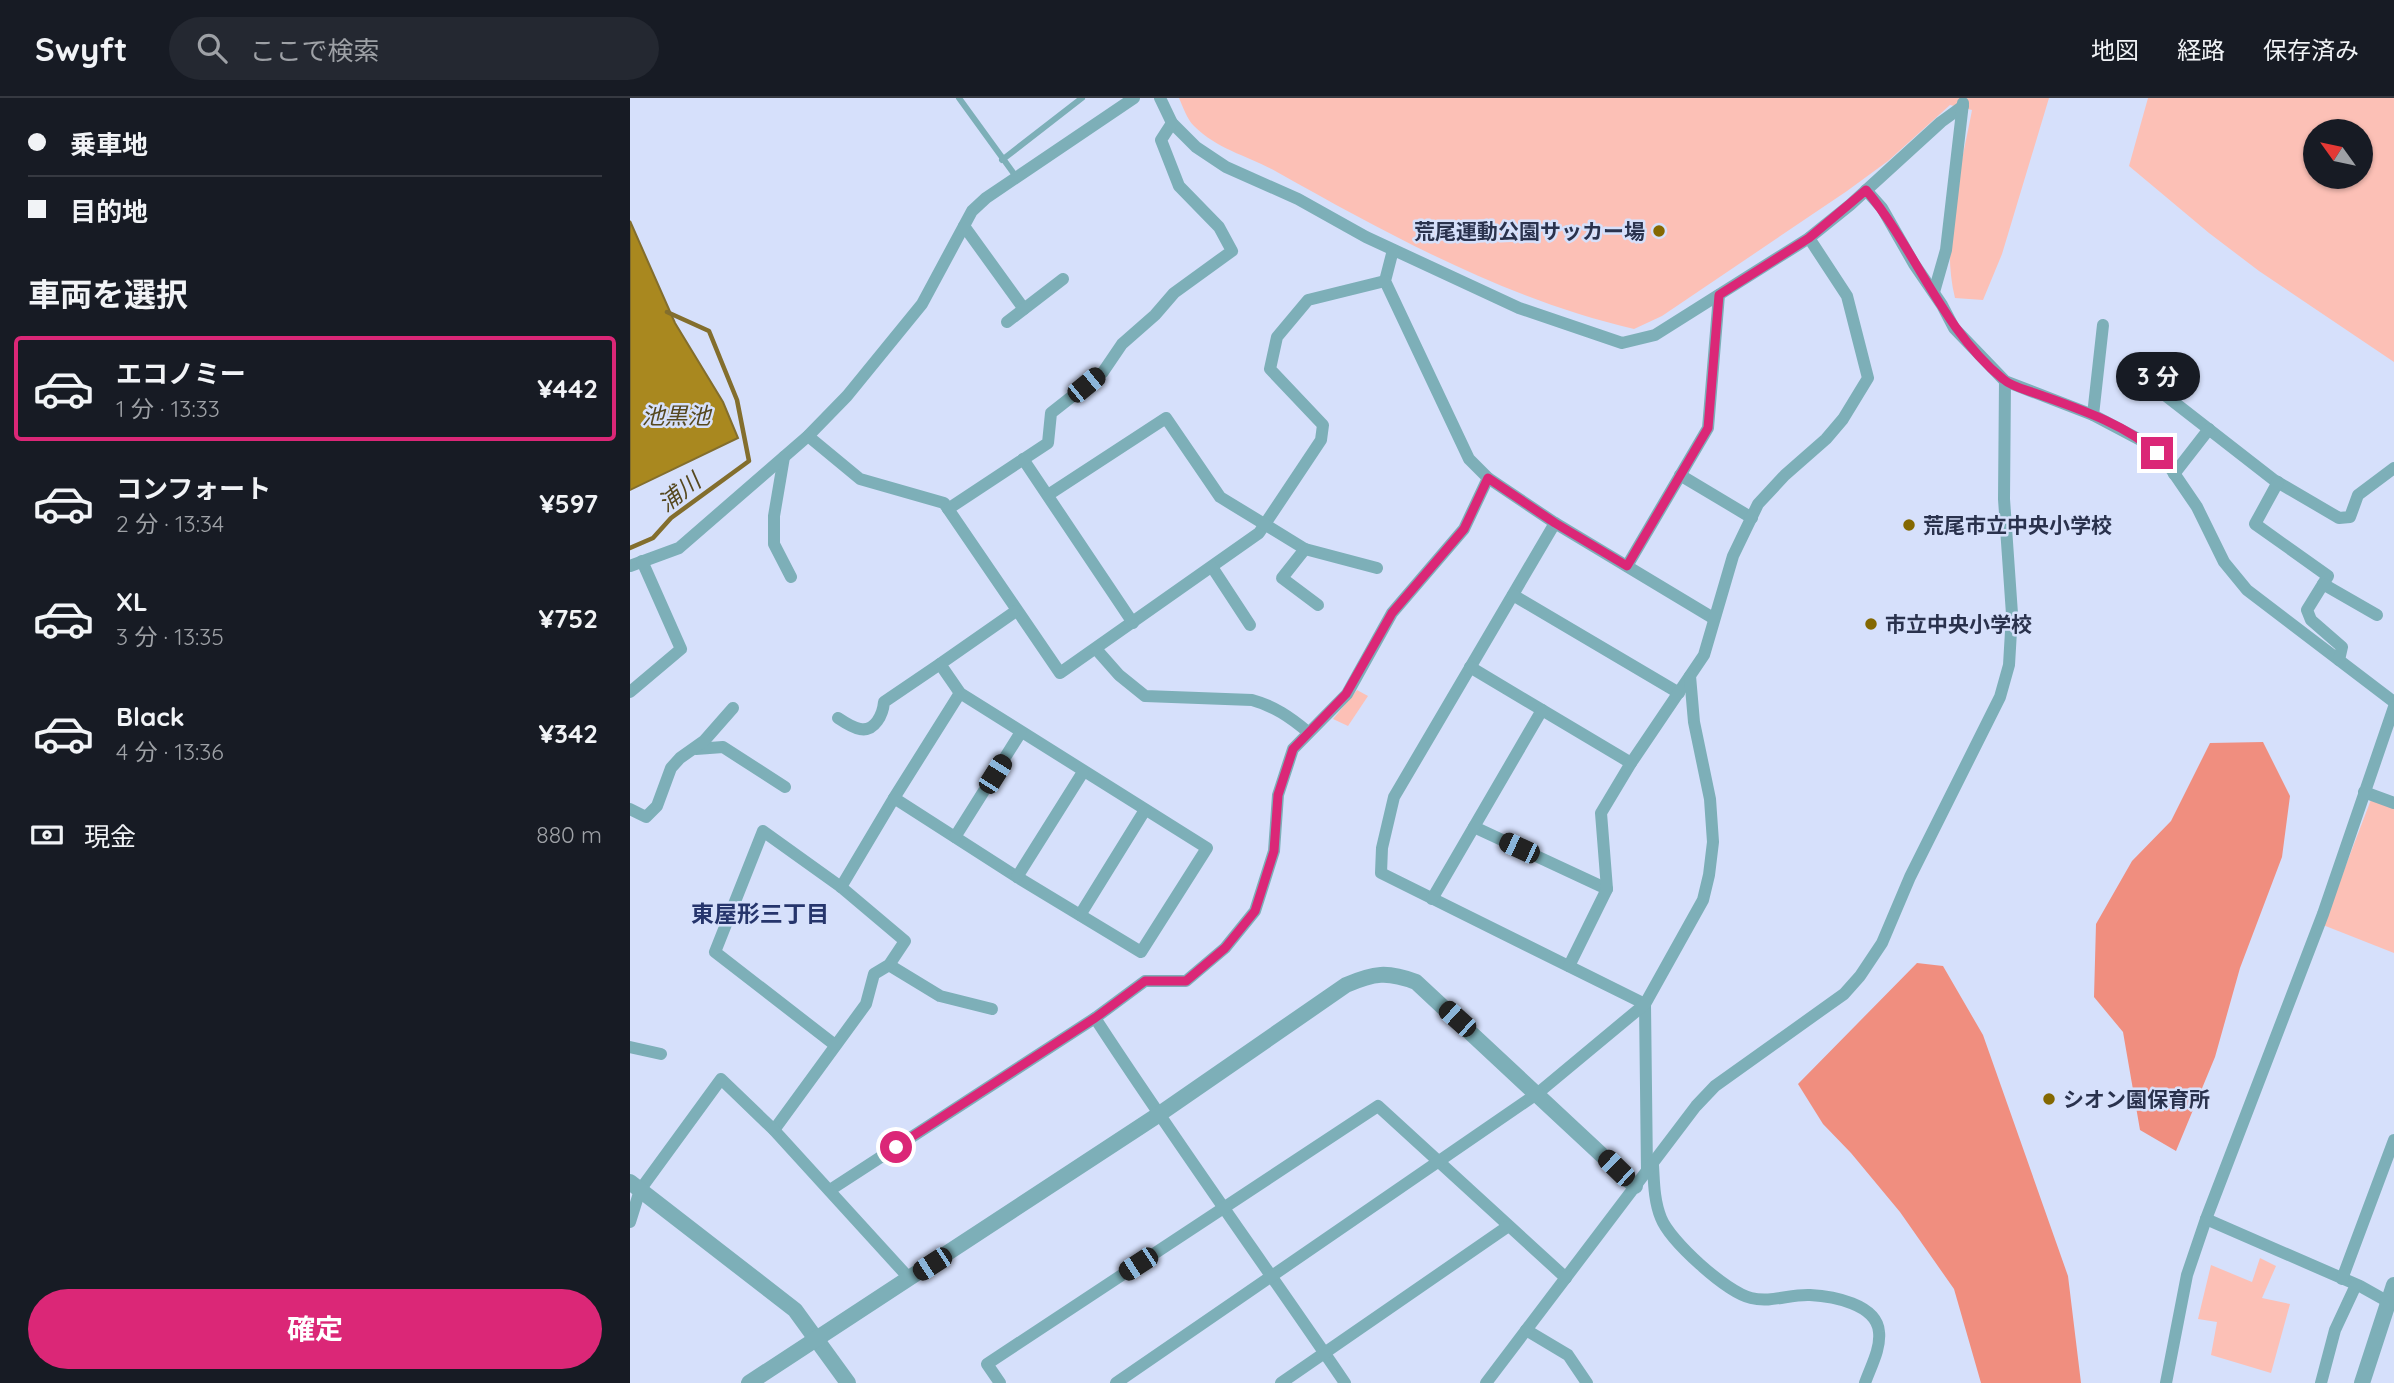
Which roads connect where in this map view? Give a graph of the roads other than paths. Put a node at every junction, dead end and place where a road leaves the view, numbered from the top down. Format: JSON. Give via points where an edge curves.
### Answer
{"nodes":[{"id":1,"x":959,"y":98,"type":"edge"},
{"id":2,"x":1082,"y":98,"type":"edge"},
{"id":3,"x":1134,"y":98,"type":"edge"},
{"id":4,"x":1160,"y":98,"type":"edge"},
{"id":5,"x":1963,"y":102,"type":"edge"},
{"id":6,"x":1172,"y":123,"type":"junction"},
{"id":7,"x":1002,"y":160,"type":"junction"},
{"id":8,"x":1017,"y":178,"type":"junction"},
{"id":9,"x":1866,"y":190,"type":"junction"},
{"id":10,"x":964,"y":226,"type":"junction"},
{"id":11,"x":1809,"y":238,"type":"junction"},
{"id":12,"x":1394,"y":250,"type":"junction"},
{"id":13,"x":1063,"y":279,"type":"dead end"},
{"id":14,"x":1385,"y":281,"type":"junction"},
{"id":15,"x":1934,"y":292,"type":"junction"},
{"id":16,"x":1719,"y":295,"type":"junction"},
{"id":17,"x":1024,"y":309,"type":"junction"},
{"id":18,"x":1007,"y":322,"type":"dead end"},
{"id":19,"x":2103,"y":325,"type":"dead end"},
{"id":20,"x":2005,"y":381,"type":"junction"},
{"id":21,"x":2152,"y":385,"type":"dead end"},
{"id":22,"x":2094,"y":415,"type":"junction"},
{"id":23,"x":2210,"y":429,"type":"junction"},
{"id":24,"x":808,"y":436,"type":"junction"},
{"id":25,"x":784,"y":457,"type":"junction"},
{"id":26,"x":1023,"y":459,"type":"junction"},
{"id":27,"x":2394,"y":468,"type":"edge"},
{"id":28,"x":2175,"y":474,"type":"junction"},
{"id":29,"x":1680,"y":475,"type":"junction"},
{"id":30,"x":1488,"y":478,"type":"junction"},
{"id":31,"x":2278,"y":482,"type":"junction"},
{"id":32,"x":1048,"y":495,"type":"junction"},
{"id":33,"x":948,"y":509,"type":"junction"},
{"id":34,"x":1752,"y":518,"type":"junction"},
{"id":35,"x":1266,"y":523,"type":"junction"},
{"id":36,"x":1555,"y":523,"type":"junction"},
{"id":37,"x":1304,"y":549,"type":"junction"},
{"id":38,"x":636,"y":564,"type":"edge"},
{"id":39,"x":1627,"y":566,"type":"junction"},
{"id":40,"x":1212,"y":567,"type":"junction"},
{"id":41,"x":1377,"y":568,"type":"dead end"},
{"id":42,"x":791,"y":577,"type":"dead end"},
{"id":43,"x":2323,"y":584,"type":"junction"},
{"id":44,"x":1513,"y":594,"type":"junction"},
{"id":45,"x":1318,"y":605,"type":"dead end"},
{"id":46,"x":1016,"y":611,"type":"junction"},
{"id":47,"x":2377,"y":615,"type":"dead end"},
{"id":48,"x":1713,"y":618,"type":"junction"},
{"id":49,"x":1133,"y":622,"type":"junction"},
{"id":50,"x":1250,"y":625,"type":"dead end"},
{"id":51,"x":1096,"y":649,"type":"junction"},
{"id":52,"x":2339,"y":660,"type":"junction"},
{"id":53,"x":940,"y":664,"type":"junction"},
{"id":54,"x":1470,"y":667,"type":"junction"},
{"id":55,"x":1690,"y":677,"type":"junction"},
{"id":56,"x":630,"y":692,"type":"edge"},
{"id":57,"x":1679,"y":693,"type":"junction"},
{"id":58,"x":960,"y":694,"type":"junction"},
{"id":59,"x":2394,"y":704,"type":"edge"},
{"id":60,"x":733,"y":708,"type":"dead end"},
{"id":61,"x":1542,"y":710,"type":"junction"},
{"id":62,"x":838,"y":718,"type":"dead end"},
{"id":63,"x":1021,"y":732,"type":"junction"},
{"id":64,"x":1308,"y":732,"type":"junction"},
{"id":65,"x":691,"y":750,"type":"junction"},
{"id":66,"x":1631,"y":763,"type":"junction"},
{"id":67,"x":1083,"y":772,"type":"junction"},
{"id":68,"x":786,"y":787,"type":"dead end"},
{"id":69,"x":2364,"y":792,"type":"junction"},
{"id":70,"x":894,"y":798,"type":"junction"},
{"id":71,"x":2394,"y":803,"type":"edge"},
{"id":72,"x":630,"y":809,"type":"edge"},
{"id":73,"x":1145,"y":810,"type":"junction"},
{"id":74,"x":1474,"y":827,"type":"junction"},
{"id":75,"x":955,"y":837,"type":"junction"},
{"id":76,"x":1017,"y":877,"type":"junction"},
{"id":77,"x":841,"y":887,"type":"junction"},
{"id":78,"x":1608,"y":889,"type":"junction"},
{"id":79,"x":1432,"y":899,"type":"junction"},
{"id":80,"x":1080,"y":915,"type":"junction"},
{"id":81,"x":889,"y":965,"type":"junction"},
{"id":82,"x":1569,"y":966,"type":"junction"},
{"id":83,"x":1645,"y":1004,"type":"junction"},
{"id":84,"x":992,"y":1009,"type":"dead end"},
{"id":85,"x":1095,"y":1018,"type":"junction"},
{"id":86,"x":835,"y":1045,"type":"junction"},
{"id":87,"x":630,"y":1047,"type":"edge"},
{"id":88,"x":661,"y":1054,"type":"dead end"},
{"id":89,"x":1538,"y":1093,"type":"junction"},
{"id":90,"x":1158,"y":1115,"type":"junction"},
{"id":91,"x":774,"y":1130,"type":"junction"},
{"id":92,"x":2394,"y":1140,"type":"edge"},
{"id":93,"x":1439,"y":1162,"type":"junction"},
{"id":94,"x":1650,"y":1168,"type":"junction"},
{"id":95,"x":635,"y":1186,"type":"edge"},
{"id":96,"x":1635,"y":1186,"type":"junction"},
{"id":97,"x":830,"y":1190,"type":"junction"},
{"id":98,"x":1224,"y":1206,"type":"junction"},
{"id":99,"x":2206,"y":1219,"type":"junction"},
{"id":100,"x":630,"y":1222,"type":"edge"},
{"id":101,"x":1507,"y":1227,"type":"junction"},
{"id":102,"x":1273,"y":1275,"type":"junction"},
{"id":103,"x":1566,"y":1278,"type":"junction"},
{"id":104,"x":909,"y":1279,"type":"junction"},
{"id":105,"x":2343,"y":1279,"type":"junction"},
{"id":106,"x":2356,"y":1284,"type":"junction"},
{"id":107,"x":2394,"y":1285,"type":"edge"},
{"id":108,"x":2391,"y":1303,"type":"edge"},
{"id":109,"x":1526,"y":1330,"type":"junction"},
{"id":110,"x":815,"y":1340,"type":"junction"},
{"id":111,"x":1324,"y":1352,"type":"junction"},
{"id":112,"x":749,"y":1383,"type":"edge"},
{"id":113,"x":848,"y":1383,"type":"edge"},
{"id":114,"x":1000,"y":1383,"type":"edge"},
{"id":115,"x":1116,"y":1383,"type":"edge"},
{"id":116,"x":1281,"y":1383,"type":"edge"},
{"id":117,"x":1345,"y":1383,"type":"edge"},
{"id":118,"x":1486,"y":1383,"type":"edge"},
{"id":119,"x":1587,"y":1383,"type":"edge"},
{"id":120,"x":1864,"y":1383,"type":"edge"},
{"id":121,"x":2166,"y":1383,"type":"edge"},
{"id":122,"x":2321,"y":1383,"type":"edge"},
{"id":123,"x":2362,"y":1383,"type":"edge"}],
"edges":[{"from":1,"to":7,"type":"lane"},
{"from":2,"to":7,"type":"lane"},
{"from":3,"to":8,"type":"street"},
{"from":4,"to":6,"type":"street"},
{"from":5,"to":9,"type":"street"},
{"from":5,"to":15,"type":"street","via":[[1946,250]]},
{"from":6,"to":12,"type":"street","via":[[1226,167]]},
{"from":6,"to":26,"type":"street","via":[[1161,140],[1179,186],[1219,227],[1232,251],[1174,293],[1122,344],[1103,372],[1051,413],[1048,443]]},
{"from":7,"to":8,"type":"lane"},
{"from":8,"to":10,"type":"street","via":[[986,198]]},
{"from":9,"to":11,"type":"street"},
{"from":9,"to":15,"type":"street"},
{"from":10,"to":17,"type":"street"},
{"from":10,"to":24,"type":"street","via":[[922,304]]},
{"from":11,"to":16,"type":"street"},
{"from":11,"to":34,"type":"street","via":[[1847,296],[1868,378],[1843,419],[1758,504]]},
{"from":12,"to":14,"type":"street"},
{"from":12,"to":16,"type":"street","via":[[1519,308],[1622,343],[1655,335]]},
{"from":13,"to":17,"type":"street"},
{"from":14,"to":30,"type":"street","via":[[1469,459]]},
{"from":14,"to":35,"type":"street","via":[[1308,300],[1277,337],[1270,369],[1322,425],[1321,440]]},
{"from":15,"to":20,"type":"street","via":[[1954,328]]},
{"from":16,"to":29,"type":"street","via":[[1708,428]]},
{"from":17,"to":18,"type":"street"},
{"from":19,"to":22,"type":"street"},
{"from":20,"to":22,"type":"street"},
{"from":20,"to":94,"type":"street","via":[[2004,499],[2012,614],[2009,664],[2000,697],[1882,943],[1860,976],[1817,1015],[1716,1086]]},
{"from":21,"to":23,"type":"street"},
{"from":22,"to":28,"type":"street","via":[[2146,443]]},
{"from":23,"to":28,"type":"street"},
{"from":23,"to":31,"type":"street"},
{"from":24,"to":25,"type":"street"},
{"from":24,"to":33,"type":"street","via":[[860,479],[944,503]]},
{"from":25,"to":38,"type":"street","via":[[679,548]]},
{"from":25,"to":42,"type":"street","via":[[774,544]]},
{"from":26,"to":32,"type":"street"},
{"from":26,"to":33,"type":"street"},
{"from":27,"to":31,"type":"street","via":[[2358,495],[2350,517],[2339,519]]},
{"from":28,"to":52,"type":"street","via":[[2224,562],[2247,590]]},
{"from":29,"to":34,"type":"street"},
{"from":29,"to":39,"type":"street"},
{"from":30,"to":36,"type":"street"},
{"from":30,"to":64,"type":"street","via":[[1464,529],[1392,613],[1346,694]]},
{"from":31,"to":43,"type":"street","via":[[2255,524],[2328,576]]},
{"from":32,"to":35,"type":"street","via":[[1166,418],[1220,497]]},
{"from":32,"to":49,"type":"street"},
{"from":33,"to":46,"type":"street"},
{"from":34,"to":48,"type":"street","via":[[1733,556]]},
{"from":35,"to":37,"type":"street"},
{"from":35,"to":40,"type":"street"},
{"from":36,"to":39,"type":"street"},
{"from":36,"to":44,"type":"street"},
{"from":37,"to":41,"type":"street"},
{"from":37,"to":45,"type":"street","via":[[1282,578]]},
{"from":38,"to":56,"type":"street","via":[[681,649]]},
{"from":39,"to":48,"type":"street"},
{"from":40,"to":49,"type":"street"},
{"from":40,"to":50,"type":"street"},
{"from":43,"to":47,"type":"street"},
{"from":43,"to":52,"type":"street","via":[[2307,610],[2311,620],[2342,647]]},
{"from":44,"to":54,"type":"street"},
{"from":44,"to":57,"type":"street"},
{"from":46,"to":51,"type":"street","via":[[1060,673]]},
{"from":46,"to":53,"type":"street"},
{"from":48,"to":55,"type":"street","via":[[1704,655]]},
{"from":49,"to":51,"type":"street"},
{"from":51,"to":64,"type":"street","via":[[1146,696],[1252,700],[1283,712]]},
{"from":52,"to":59,"type":"street"},
{"from":53,"to":58,"type":"street"},
{"from":53,"to":62,"type":"street","via":[[884,702],[878,721],[869,728],[860,729]]},
{"from":54,"to":61,"type":"street"},
{"from":54,"to":79,"type":"street","via":[[1394,797],[1382,848],[1381,873]]},
{"from":55,"to":57,"type":"street"},
{"from":55,"to":83,"type":"street","via":[[1710,799],[1713,842],[1709,875],[1703,900]]},
{"from":57,"to":66,"type":"street"},
{"from":58,"to":63,"type":"street"},
{"from":58,"to":70,"type":"street"},
{"from":59,"to":69,"type":"street"},
{"from":60,"to":65,"type":"street"},
{"from":61,"to":66,"type":"street"},
{"from":61,"to":74,"type":"street"},
{"from":63,"to":67,"type":"street"},
{"from":63,"to":75,"type":"street"},
{"from":64,"to":85,"type":"street","via":[[1293,749],[1278,795],[1274,851],[1255,911],[1225,948],[1186,981],[1145,981]]},
{"from":65,"to":68,"type":"street","via":[[723,747]]},
{"from":65,"to":72,"type":"street","via":[[671,768],[657,806],[646,817]]},
{"from":66,"to":78,"type":"street","via":[[1601,813]]},
{"from":67,"to":73,"type":"street"},
{"from":67,"to":76,"type":"street"},
{"from":69,"to":71,"type":"street"},
{"from":69,"to":99,"type":"street","via":[[2323,914]]},
{"from":70,"to":75,"type":"street"},
{"from":70,"to":77,"type":"street"},
{"from":73,"to":80,"type":"street"},
{"from":73,"to":80,"type":"street","via":[[1207,848],[1142,952]]},
{"from":74,"to":78,"type":"street"},
{"from":74,"to":79,"type":"street"},
{"from":75,"to":76,"type":"street"},
{"from":76,"to":80,"type":"street"},
{"from":77,"to":81,"type":"street","via":[[905,941]]},
{"from":77,"to":86,"type":"street","via":[[763,831],[715,952]]},
{"from":78,"to":82,"type":"street"},
{"from":79,"to":82,"type":"street"},
{"from":81,"to":84,"type":"street","via":[[940,996]]},
{"from":81,"to":86,"type":"street","via":[[874,974],[866,1004]]},
{"from":82,"to":83,"type":"street"},
{"from":83,"to":89,"type":"street"},
{"from":83,"to":94,"type":"street"},
{"from":85,"to":90,"type":"street"},
{"from":85,"to":97,"type":"street"},
{"from":86,"to":91,"type":"street"},
{"from":87,"to":88,"type":"street"},
{"from":89,"to":90,"type":"street","via":[[1416,982],[1396,974],[1377,974],[1346,985]]},
{"from":89,"to":93,"type":"street"},
{"from":89,"to":96,"type":"street"},
{"from":90,"to":98,"type":"street"},
{"from":90,"to":104,"type":"street"},
{"from":91,"to":95,"type":"street","via":[[721,1079]]},
{"from":91,"to":97,"type":"street"},
{"from":92,"to":105,"type":"street"},
{"from":93,"to":98,"type":"street","via":[[1378,1106]]},
{"from":93,"to":101,"type":"street"},
{"from":93,"to":102,"type":"street"},
{"from":94,"to":96,"type":"street"},
{"from":94,"to":120,"type":"street","via":[[1661,1219],[1676,1241],[1712,1275],[1749,1298],[1810,1295],[1846,1301],[1877,1321],[1876,1354]]},
{"from":95,"to":100,"type":"street"},
{"from":95,"to":110,"type":"street","via":[[795,1310]]},
{"from":96,"to":103,"type":"street"},
{"from":97,"to":104,"type":"street"},
{"from":98,"to":102,"type":"street"},
{"from":98,"to":114,"type":"street","via":[[987,1364]]},
{"from":99,"to":105,"type":"street"},
{"from":99,"to":121,"type":"street","via":[[2187,1275]]},
{"from":101,"to":103,"type":"street"},
{"from":101,"to":111,"type":"street"},
{"from":102,"to":111,"type":"street"},
{"from":102,"to":115,"type":"street"},
{"from":103,"to":109,"type":"street"},
{"from":104,"to":110,"type":"street"},
{"from":105,"to":106,"type":"street"},
{"from":106,"to":108,"type":"street"},
{"from":106,"to":122,"type":"street","via":[[2335,1330]]},
{"from":107,"to":108,"type":"street"},
{"from":108,"to":123,"type":"street"},
{"from":109,"to":118,"type":"street"},
{"from":109,"to":119,"type":"street","via":[[1568,1355]]},
{"from":110,"to":112,"type":"street"},
{"from":110,"to":113,"type":"street"},
{"from":111,"to":116,"type":"street"},
{"from":111,"to":117,"type":"street"}]}
